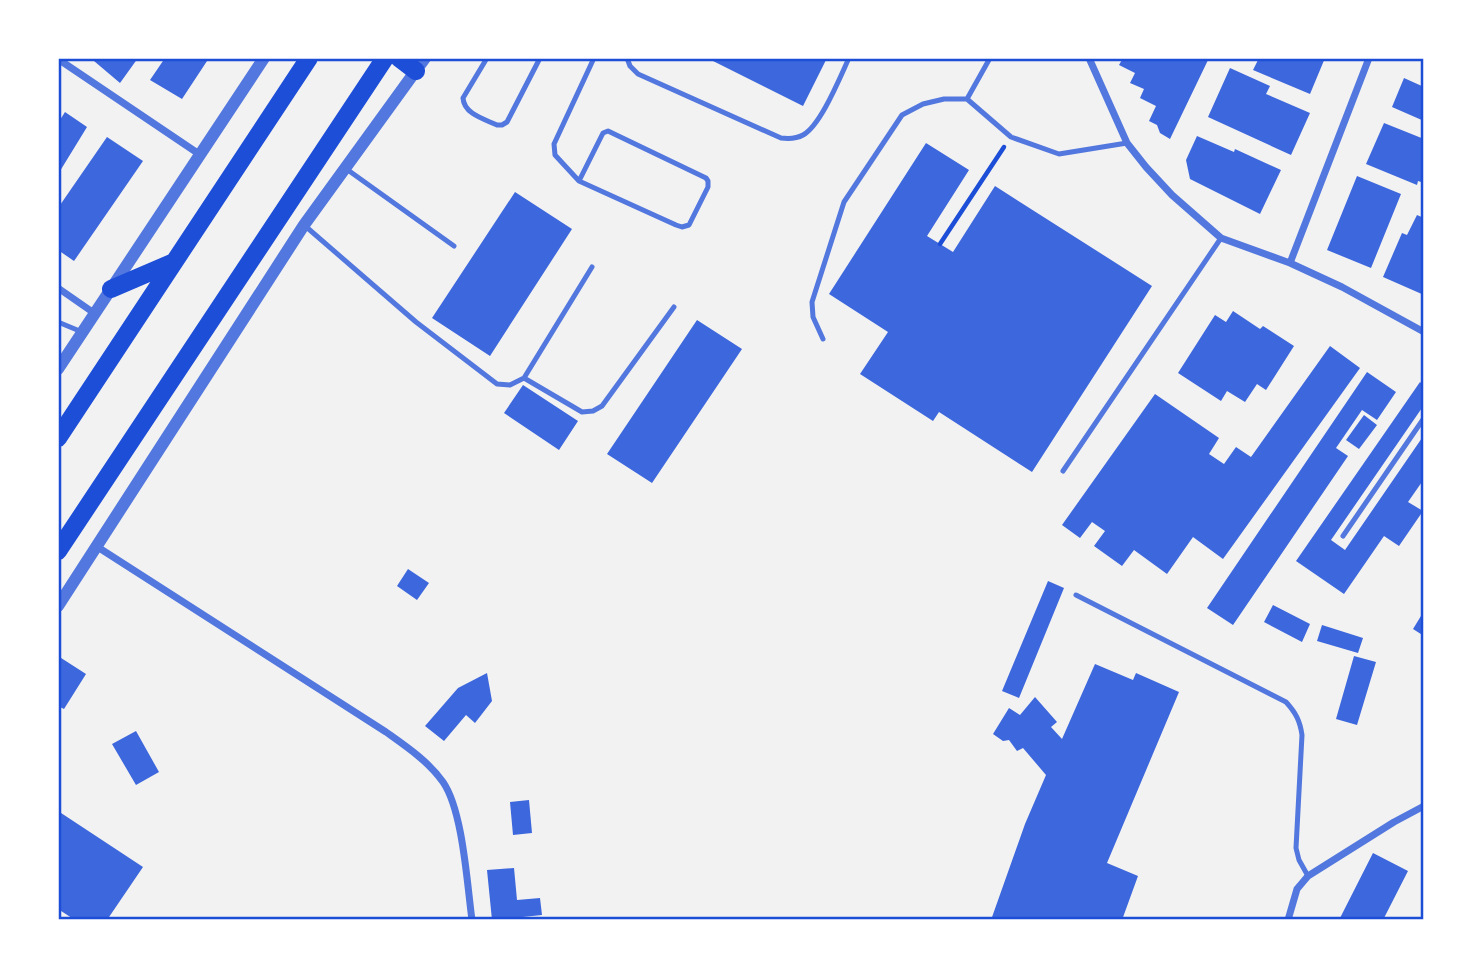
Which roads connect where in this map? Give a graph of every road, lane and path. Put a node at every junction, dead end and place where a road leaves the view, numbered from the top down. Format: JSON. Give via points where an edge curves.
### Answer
{"nodes":[{"id":1,"x":264,"y":58,"type":"edge"},
{"id":2,"x":309,"y":58,"type":"edge"},
{"id":3,"x":385,"y":58,"type":"edge"},
{"id":4,"x":399,"y":58,"type":"edge"},
{"id":5,"x":487,"y":58,"type":"edge"},
{"id":6,"x":540,"y":58,"type":"edge"},
{"id":7,"x":594,"y":58,"type":"edge"},
{"id":8,"x":627,"y":58,"type":"edge"},
{"id":9,"x":849,"y":58,"type":"edge"},
{"id":10,"x":990,"y":58,"type":"edge"},
{"id":11,"x":1089,"y":58,"type":"edge"},
{"id":12,"x":1369,"y":58,"type":"edge"},
{"id":13,"x":58,"y":59,"type":"edge"},
{"id":14,"x":421,"y":64,"type":"edge"},
{"id":15,"x":967,"y":99,"type":"junction"},
{"id":16,"x":1127,"y":143,"type":"junction"},
{"id":17,"x":200,"y":154,"type":"junction"},
{"id":18,"x":998,"y":158,"type":"dead end"},
{"id":19,"x":345,"y":168,"type":"junction"},
{"id":20,"x":579,"y":181,"type":"junction"},
{"id":21,"x":304,"y":225,"type":"junction"},
{"id":22,"x":1221,"y":238,"type":"junction"},
{"id":23,"x":940,"y":244,"type":"dead end"},
{"id":24,"x":454,"y":246,"type":"dead end"},
{"id":25,"x":174,"y":261,"type":"junction"},
{"id":26,"x":1290,"y":263,"type":"junction"},
{"id":27,"x":593,"y":267,"type":"dead end"},
{"id":28,"x":58,"y":288,"type":"edge"},
{"id":29,"x":111,"y":289,"type":"junction"},
{"id":30,"x":674,"y":307,"type":"dead end"},
{"id":31,"x":94,"y":313,"type":"junction"},
{"id":32,"x":58,"y":322,"type":"edge"},
{"id":33,"x":1424,"y":330,"type":"edge"},
{"id":34,"x":82,"y":332,"type":"junction"},
{"id":35,"x":823,"y":339,"type":"dead end"},
{"id":36,"x":58,"y":369,"type":"edge"},
{"id":37,"x":524,"y":378,"type":"junction"},
{"id":38,"x":1424,"y":418,"type":"edge"},
{"id":39,"x":58,"y":438,"type":"edge"},
{"id":40,"x":1063,"y":471,"type":"dead end"},
{"id":41,"x":1343,"y":536,"type":"dead end"},
{"id":42,"x":95,"y":546,"type":"junction"},
{"id":43,"x":58,"y":551,"type":"edge"},
{"id":44,"x":1076,"y":595,"type":"dead end"},
{"id":45,"x":58,"y":606,"type":"edge"},
{"id":46,"x":1424,"y":806,"type":"edge"},
{"id":47,"x":1308,"y":876,"type":"junction"},
{"id":48,"x":472,"y":920,"type":"edge"},
{"id":49,"x":1288,"y":920,"type":"edge"}],
"edges":[{"from":1,"to":17,"type":"street"},
{"from":2,"to":25,"type":"main road"},
{"from":3,"to":43,"type":"main road"},
{"from":4,"to":14,"type":"main road"},
{"from":5,"to":6,"type":"lane","via":[[463,104],[466,110],[497,125],[507,122]]},
{"from":7,"to":20,"type":"lane","via":[[554,144],[555,155]]},
{"from":8,"to":9,"type":"lane","via":[[638,74],[792,139],[815,125]]},
{"from":10,"to":15,"type":"lane"},
{"from":11,"to":16,"type":"street"},
{"from":12,"to":26,"type":"street"},
{"from":13,"to":17,"type":"street"},
{"from":14,"to":19,"type":"street"},
{"from":15,"to":16,"type":"lane","via":[[1011,137],[1059,154]]},
{"from":15,"to":35,"type":"lane","via":[[923,104],[902,115],[844,202],[812,302]]},
{"from":16,"to":22,"type":"street","via":[[1172,195]]},
{"from":17,"to":29,"type":"street"},
{"from":18,"to":23,"type":"path"},
{"from":19,"to":21,"type":"street"},
{"from":19,"to":24,"type":"lane"},
{"from":20,"to":20,"type":"lane","via":[[682,227],[689,225],[708,187],[706,178],[608,131],[603,132]]},
{"from":21,"to":37,"type":"lane","via":[[416,323],[497,384],[510,385]]},
{"from":21,"to":42,"type":"street"},
{"from":22,"to":26,"type":"street"},
{"from":22,"to":40,"type":"lane"},
{"from":25,"to":29,"type":"main road"},
{"from":25,"to":39,"type":"main road"},
{"from":26,"to":33,"type":"street"},
{"from":27,"to":37,"type":"lane"},
{"from":28,"to":31,"type":"street"},
{"from":29,"to":31,"type":"street"},
{"from":30,"to":37,"type":"lane","via":[[602,406],[593,411],[582,412]]},
{"from":31,"to":34,"type":"street"},
{"from":32,"to":34,"type":"lane"},
{"from":34,"to":36,"type":"street"},
{"from":38,"to":41,"type":"lane"},
{"from":42,"to":45,"type":"street"},
{"from":42,"to":48,"type":"street","via":[[424,760],[444,784],[454,806]]},
{"from":44,"to":47,"type":"lane","via":[[1286,702],[1294,711],[1302,735],[1297,848]]},
{"from":46,"to":47,"type":"street"},
{"from":47,"to":49,"type":"street","via":[[1297,889]]}]}
